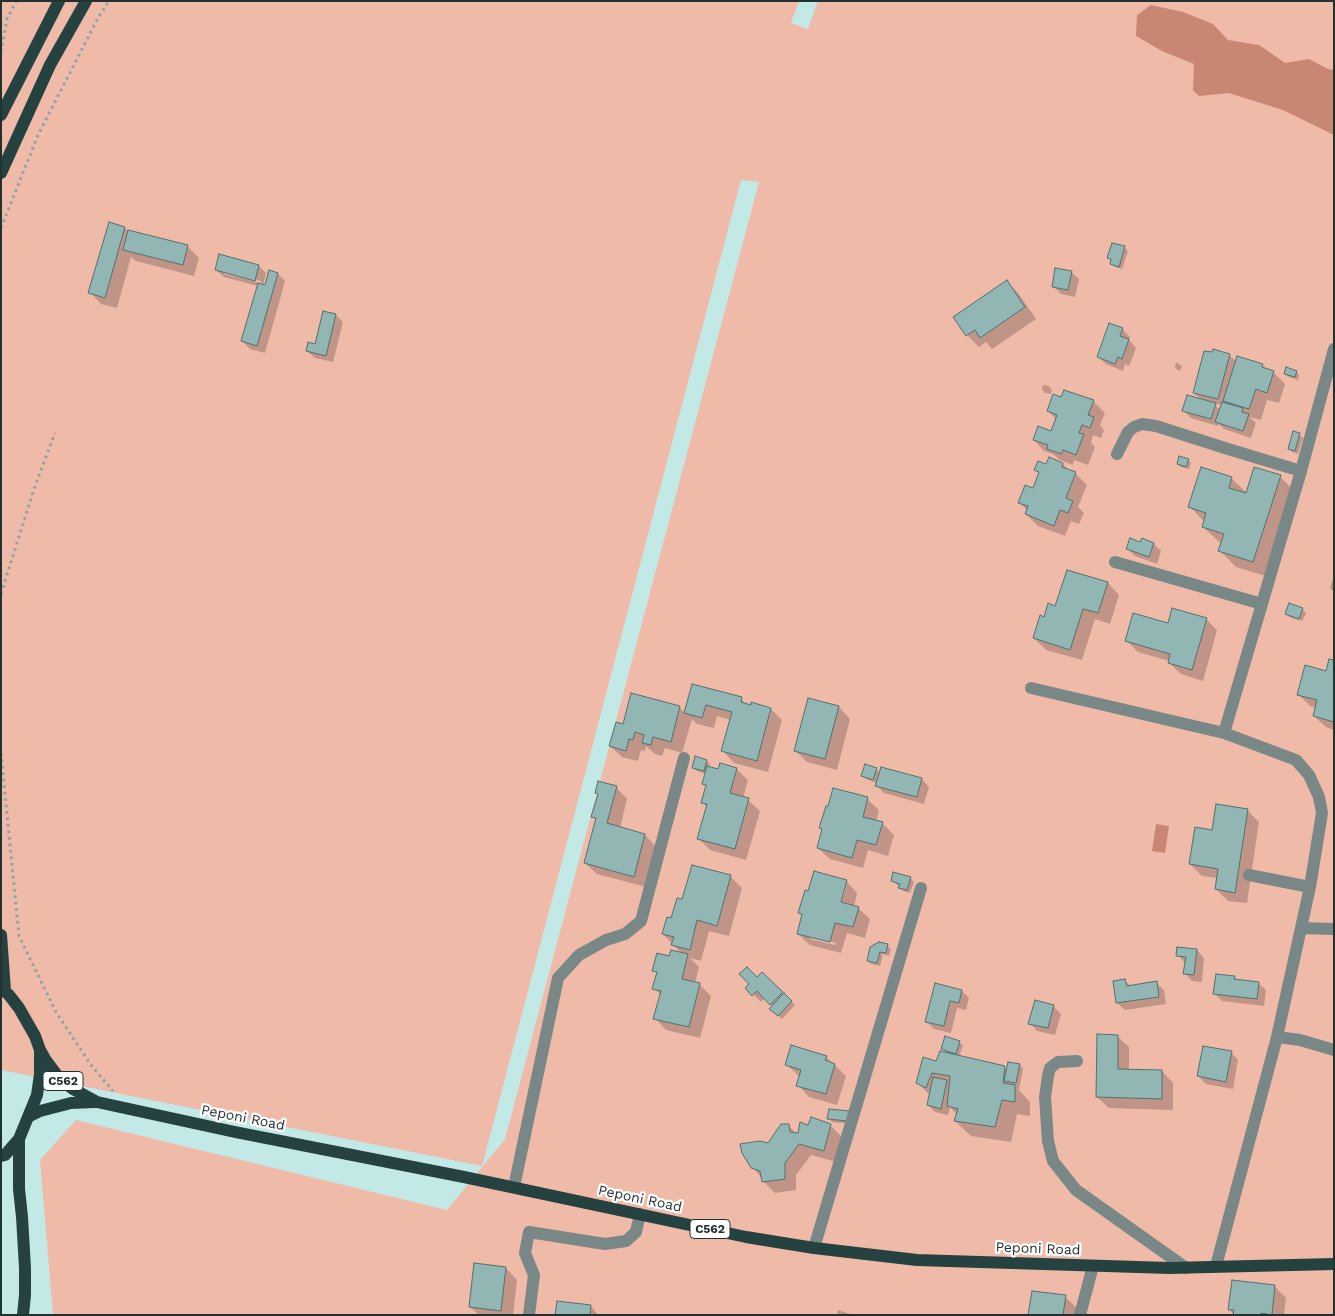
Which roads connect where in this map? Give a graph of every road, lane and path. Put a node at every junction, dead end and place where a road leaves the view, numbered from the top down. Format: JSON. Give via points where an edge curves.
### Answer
{"nodes":[{"id":1,"x":16,"y":1,"type":"edge"},
{"id":2,"x":59,"y":1,"type":"edge"},
{"id":3,"x":86,"y":1,"type":"edge"},
{"id":4,"x":109,"y":1,"type":"edge"},
{"id":5,"x":1,"y":52,"type":"edge"},
{"id":6,"x":1,"y":114,"type":"edge"},
{"id":7,"x":1,"y":173,"type":"edge"},
{"id":8,"x":1,"y":228,"type":"edge"},
{"id":9,"x":1334,"y":349,"type":"edge"},
{"id":10,"x":55,"y":433,"type":"dead end"},
{"id":11,"x":1116,"y":454,"type":"dead end"},
{"id":12,"x":1302,"y":471,"type":"junction"},
{"id":13,"x":1115,"y":562,"type":"dead end"},
{"id":14,"x":1,"y":594,"type":"edge"},
{"id":15,"x":1262,"y":604,"type":"junction"},
{"id":16,"x":1031,"y":688,"type":"dead end"},
{"id":17,"x":1224,"y":733,"type":"junction"},
{"id":18,"x":1,"y":753,"type":"edge"},
{"id":19,"x":684,"y":758,"type":"dead end"},
{"id":20,"x":1249,"y":875,"type":"dead end"},
{"id":21,"x":1310,"y":887,"type":"junction"},
{"id":22,"x":922,"y":888,"type":"dead end"},
{"id":23,"x":1301,"y":928,"type":"junction"},
{"id":24,"x":1334,"y":929,"type":"edge"},
{"id":25,"x":1,"y":935,"type":"edge"},
{"id":26,"x":3,"y":990,"type":"edge"},
{"id":27,"x":1277,"y":1037,"type":"junction"},
{"id":28,"x":40,"y":1050,"type":"junction"},
{"id":29,"x":1334,"y":1050,"type":"edge"},
{"id":30,"x":1077,"y":1061,"type":"dead end"},
{"id":31,"x":114,"y":1092,"type":"dead end"},
{"id":32,"x":97,"y":1102,"type":"junction"},
{"id":33,"x":28,"y":1117,"type":"junction"},
{"id":34,"x":19,"y":1139,"type":"junction"},
{"id":35,"x":1,"y":1156,"type":"edge"},
{"id":36,"x":514,"y":1188,"type":"junction"},
{"id":37,"x":640,"y":1214,"type":"junction"},
{"id":38,"x":814,"y":1248,"type":"junction"},
{"id":39,"x":1334,"y":1264,"type":"edge"},
{"id":40,"x":1093,"y":1266,"type":"junction"},
{"id":41,"x":1216,"y":1266,"type":"junction"},
{"id":42,"x":1186,"y":1268,"type":"junction"},
{"id":43,"x":24,"y":1315,"type":"edge"},
{"id":44,"x":529,"y":1315,"type":"edge"},
{"id":45,"x":1080,"y":1315,"type":"edge"}],
"edges":[{"from":1,"to":5,"type":"path","via":[[7,19]]},
{"from":2,"to":6,"type":"main road"},
{"from":3,"to":7,"type":"main road","via":[[50,65]]},
{"from":4,"to":8,"type":"path","via":[[38,135]]},
{"from":9,"to":12,"type":"street"},
{"from":10,"to":14,"type":"path"},
{"from":11,"to":12,"type":"street","via":[[1128,432],[1142,424]]},
{"from":12,"to":15,"type":"street"},
{"from":13,"to":15,"type":"street"},
{"from":15,"to":17,"type":"street"},
{"from":16,"to":17,"type":"street"},
{"from":17,"to":21,"type":"street","via":[[1296,760],[1309,775],[1322,812]]},
{"from":18,"to":31,"type":"path","via":[[20,936],[56,1012],[91,1065]]},
{"from":19,"to":36,"type":"street","via":[[641,920],[625,934],[579,954],[558,978]]},
{"from":20,"to":21,"type":"street"},
{"from":21,"to":23,"type":"street"},
{"from":22,"to":38,"type":"street"},
{"from":23,"to":24,"type":"street"},
{"from":23,"to":27,"type":"street"},
{"from":25,"to":26,"type":"main road"},
{"from":26,"to":28,"type":"main road","name":"Peponi Road","via":[[24,1016]]},
{"from":27,"to":29,"type":"street"},
{"from":27,"to":41,"type":"street"},
{"from":28,"to":32,"type":"main road","name":"Peponi Road","number":"C562","via":[[56,1075]]},
{"from":28,"to":33,"type":"main road","via":[[37,1095]]},
{"from":30,"to":42,"type":"street","via":[[1058,1062],[1050,1068],[1048,1076],[1045,1097],[1053,1162],[1076,1190]]},
{"from":32,"to":33,"type":"main road","name":"Peponi Road","number":"C562","via":[[71,1102]]},
{"from":32,"to":36,"type":"main road","name":"Peponi Road","number":"C562"},
{"from":33,"to":34,"type":"main road"},
{"from":34,"to":35,"type":"main road"},
{"from":34,"to":43,"type":"main road"},
{"from":36,"to":37,"type":"main road","name":"Peponi Road","number":"C562"},
{"from":37,"to":38,"type":"main road","name":"Peponi Road","number":"C562"},
{"from":37,"to":44,"type":"street","via":[[636,1232],[626,1241],[605,1244],[523,1233],[525,1253],[534,1275]]},
{"from":38,"to":40,"type":"main road","name":"Peponi Road","number":"C562","via":[[917,1260]]},
{"from":39,"to":41,"type":"main road","name":"Peponi Road","number":"C562"},
{"from":40,"to":42,"type":"main road","name":"Peponi Road","number":"C562"},
{"from":40,"to":45,"type":"street"},
{"from":41,"to":42,"type":"main road","name":"Peponi Road","number":"C562"}]}
